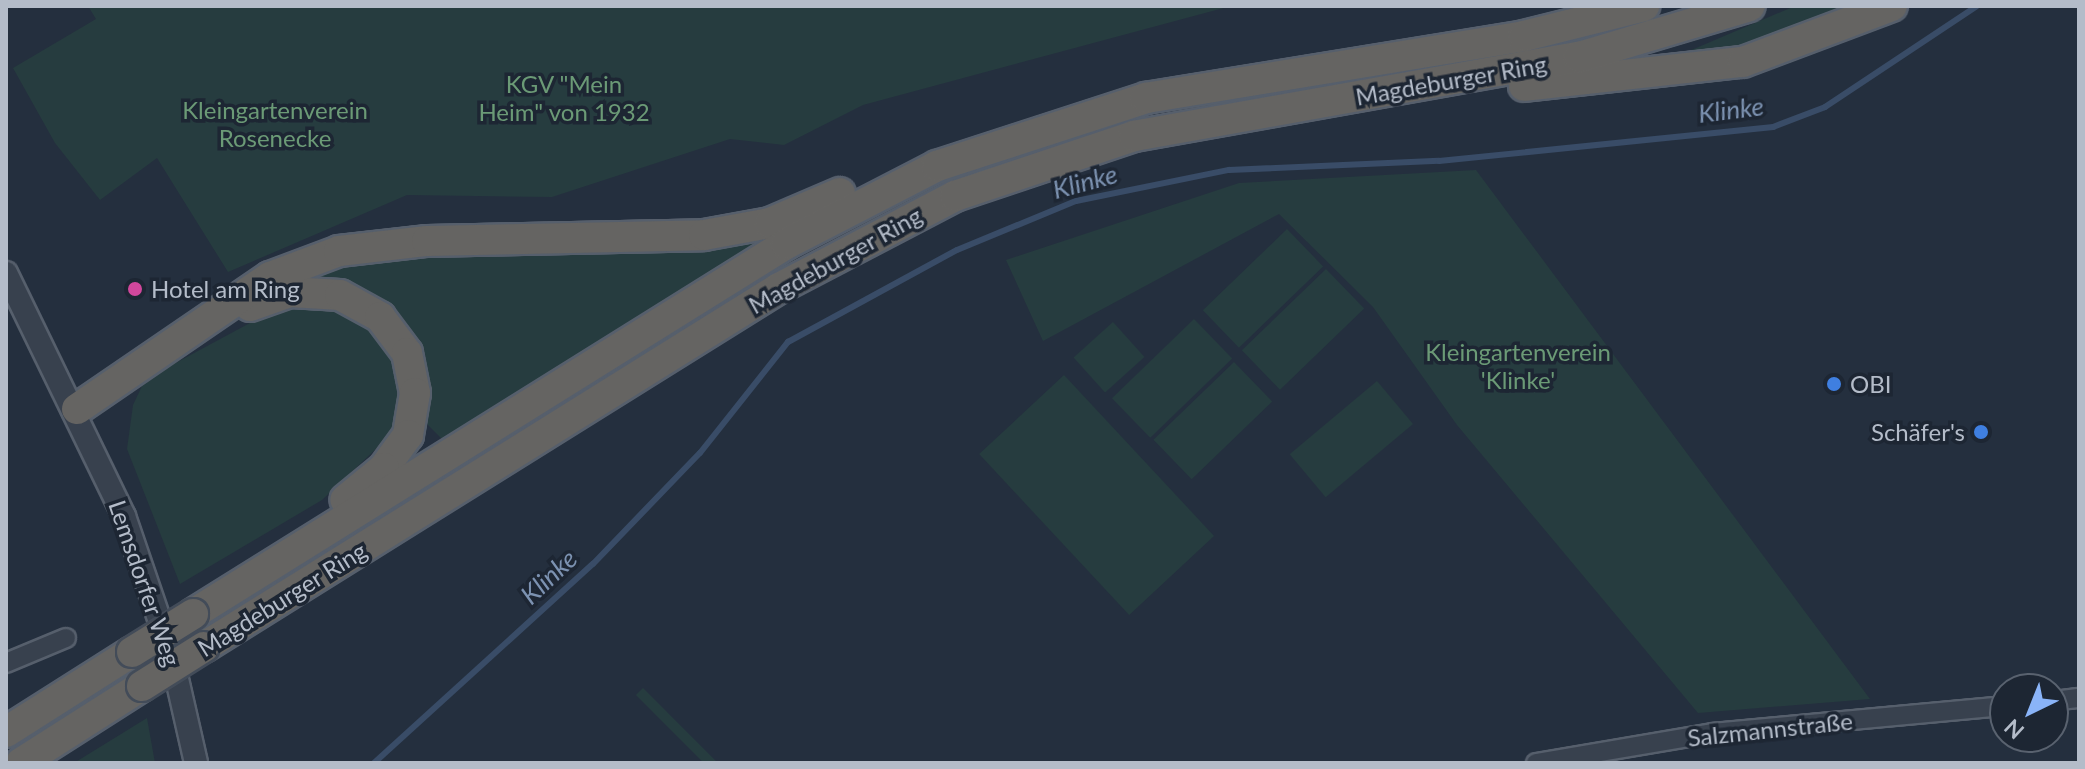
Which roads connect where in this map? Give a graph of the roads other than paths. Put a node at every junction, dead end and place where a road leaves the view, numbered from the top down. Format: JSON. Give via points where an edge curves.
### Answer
{"nodes":[{"id":1,"x":1564,"y":6,"type":"edge"},
{"id":2,"x":1644,"y":6,"type":"edge"},
{"id":3,"x":1750,"y":6,"type":"edge"},
{"id":4,"x":1892,"y":6,"type":"edge"},
{"id":5,"x":1385,"y":59,"type":"junction"},
{"id":6,"x":1412,"y":88,"type":"junction"},
{"id":7,"x":885,"y":190,"type":"junction"},
{"id":8,"x":6,"y":273,"type":"edge"},
{"id":9,"x":215,"y":320,"type":"junction"},
{"id":10,"x":77,"y":409,"type":"junction"},
{"id":11,"x":317,"y":537,"type":"junction"},
{"id":12,"x":66,"y":638,"type":"dead end"},
{"id":13,"x":6,"y":663,"type":"edge"},
{"id":14,"x":1989,"y":707,"type":"edge"},
{"id":15,"x":6,"y":732,"type":"edge"},
{"id":16,"x":52,"y":751,"type":"edge"},
{"id":17,"x":21,"y":763,"type":"edge"},
{"id":18,"x":196,"y":763,"type":"edge"},
{"id":19,"x":1536,"y":763,"type":"edge"}],
"edges":[{"from":1,"to":5,"type":"highway","via":[[1411,40]]},
{"from":2,"to":5,"type":"highway","name":"Magdeburger Ring","via":[[1524,36]]},
{"from":3,"to":6,"type":"highway","name":"Magdeburger Ring","via":[[1616,49]]},
{"from":4,"to":6,"type":"highway","via":[[1791,49],[1676,74],[1453,97]]},
{"from":5,"to":7,"type":"highway","name":"Magdeburger Ring","via":[[1108,107],[991,144]]},
{"from":6,"to":16,"type":"highway","name":"Magdeburger Ring","bridge":true,"via":[[1134,136],[955,196],[779,288],[142,686]]},
{"from":7,"to":9,"type":"highway","via":[[854,188],[770,223],[715,234],[352,248],[270,277]]},
{"from":7,"to":11,"type":"highway","name":"Magdeburger Ring"},
{"from":8,"to":10,"type":"street","name":"Lemsdorfer Weg"},
{"from":9,"to":10,"type":"highway"},
{"from":9,"to":11,"type":"highway","via":[[283,293],[324,291],[373,311],[407,353],[415,401],[405,442]]},
{"from":10,"to":18,"type":"street","name":"Lemsdorfer Weg","via":[[143,564]]},
{"from":11,"to":15,"type":"highway","name":"Magdeburger Ring","bridge":true},
{"from":12,"to":13,"type":"street"},
{"from":14,"to":19,"type":"street","name":"Salzmannstraße","via":[[1713,733]]},
{"from":16,"to":17,"type":"highway","name":"Magdeburger Ring"}]}
